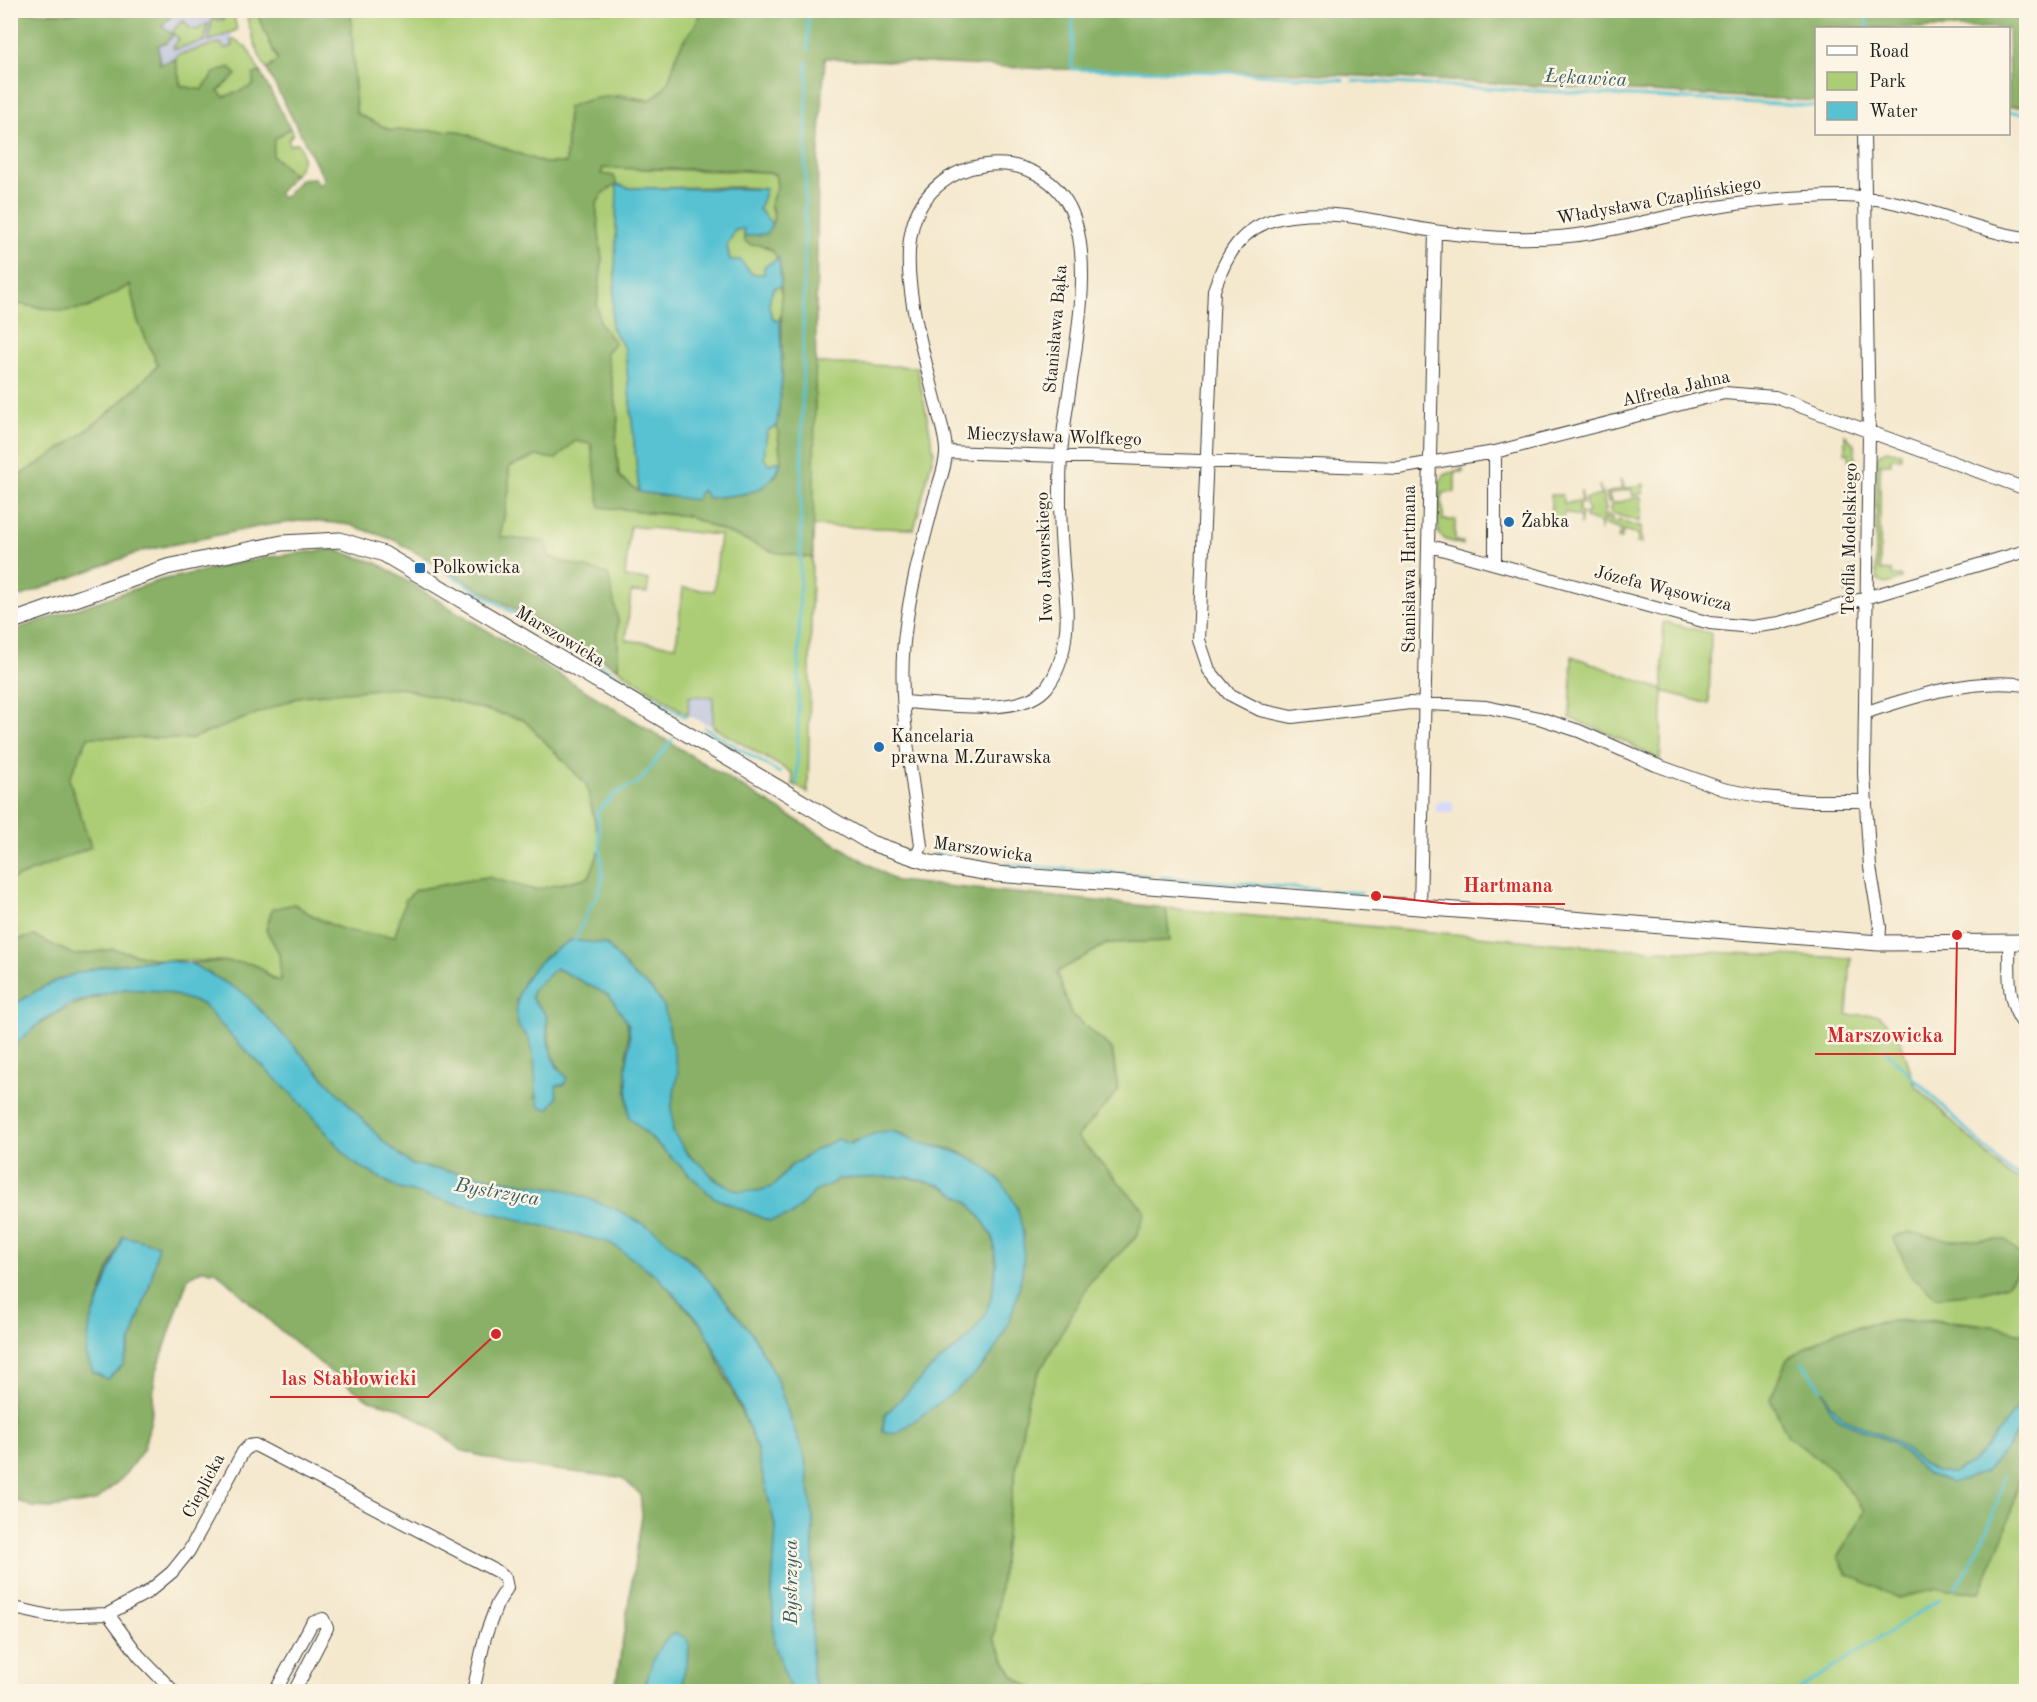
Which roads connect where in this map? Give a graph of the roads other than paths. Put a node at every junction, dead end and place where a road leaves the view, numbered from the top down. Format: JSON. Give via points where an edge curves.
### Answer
{"nodes":[{"id":1,"x":1864,"y":135,"type":"edge"},
{"id":2,"x":1867,"y":198,"type":"junction"},
{"id":3,"x":1435,"y":231,"type":"junction"},
{"id":4,"x":2026,"y":238,"type":"edge"},
{"id":5,"x":1869,"y":433,"type":"junction"},
{"id":6,"x":947,"y":452,"type":"junction"},
{"id":7,"x":1495,"y":452,"type":"junction"},
{"id":8,"x":1061,"y":455,"type":"junction"},
{"id":9,"x":1207,"y":461,"type":"junction"},
{"id":10,"x":1429,"y":465,"type":"junction"},
{"id":11,"x":2026,"y":489,"type":"edge"},
{"id":12,"x":1430,"y":546,"type":"junction"},
{"id":13,"x":2026,"y":551,"type":"edge"},
{"id":14,"x":1495,"y":563,"type":"junction"},
{"id":15,"x":1867,"y":598,"type":"junction"},
{"id":16,"x":10,"y":622,"type":"edge"},
{"id":17,"x":2026,"y":685,"type":"edge"},
{"id":18,"x":905,"y":702,"type":"junction"},
{"id":19,"x":1427,"y":704,"type":"junction"},
{"id":20,"x":1867,"y":712,"type":"junction"},
{"id":21,"x":1866,"y":801,"type":"junction"},
{"id":22,"x":916,"y":859,"type":"junction"},
{"id":23,"x":1420,"y":908,"type":"junction"},
{"id":24,"x":2009,"y":942,"type":"junction"},
{"id":25,"x":2026,"y":942,"type":"edge"},
{"id":26,"x":1880,"y":943,"type":"junction"},
{"id":27,"x":2026,"y":1027,"type":"edge"},
{"id":28,"x":10,"y":1607,"type":"edge"},
{"id":29,"x":108,"y":1614,"type":"junction"},
{"id":30,"x":174,"y":1692,"type":"edge"},
{"id":31,"x":275,"y":1692,"type":"edge"},
{"id":32,"x":294,"y":1692,"type":"edge"},
{"id":33,"x":473,"y":1692,"type":"edge"}],
"edges":[{"from":1,"to":2,"type":"street","name":"Teofila Modelskiego"},
{"from":2,"to":3,"type":"street","name":"Władysława Czaplińskiego","via":[[1811,196],[1721,206],[1581,235],[1531,238]]},
{"from":2,"to":4,"type":"street","name":"Władysława Czaplińskiego","via":[[1893,201],[1998,234]]},
{"from":2,"to":5,"type":"street","name":"Teofila Modelskiego"},
{"from":3,"to":9,"type":"street","name":"Władysława Czaplińskiego","via":[[1322,214],[1280,218],[1256,227],[1237,241],[1225,259],[1214,290]]},
{"from":3,"to":10,"type":"street","name":"Stanisława Hartmana"},
{"from":5,"to":7,"type":"street","name":"Alfreda Jahna","via":[[1775,397],[1724,393]]},
{"from":5,"to":11,"type":"street","name":"Alfreda Jahna"},
{"from":5,"to":15,"type":"street","name":"Teofila Modelskiego"},
{"from":6,"to":8,"type":"street","name":"Mieczysława Wolfkego"},
{"from":6,"to":8,"type":"street","name":"Stanisława Bąka","via":[[915,309],[911,233],[920,207],[942,182],[963,169],[1001,164],[1031,171],[1052,185],[1064,198],[1077,226],[1080,304]]},
{"from":6,"to":18,"type":"street","name":"Mieczysława Wolfkego","via":[[915,575],[905,634]]},
{"from":7,"to":10,"type":"street","name":"Alfreda Jahna"},
{"from":7,"to":14,"type":"street"},
{"from":8,"to":9,"type":"street","name":"Mieczysława Wolfkego"},
{"from":8,"to":18,"type":"street","name":"Iwo Jaworskiego","via":[[1062,563],[1067,610],[1059,666],[1047,687],[1033,700],[1014,706]]},
{"from":9,"to":10,"type":"street","name":"Mieczysława Wolfkego","via":[[1398,468]]},
{"from":9,"to":19,"type":"street","name":"Władysława Czaplińskiego","via":[[1199,640],[1209,670],[1229,694],[1260,710],[1292,717]]},
{"from":10,"to":12,"type":"street","name":"Stanisława Hartmana"},
{"from":12,"to":14,"type":"street","name":"Józefa Wąsowicza"},
{"from":12,"to":19,"type":"street","name":"Stanisława Hartmana"},
{"from":13,"to":15,"type":"street","name":"Józefa Wąsowicza"},
{"from":14,"to":15,"type":"street","name":"Józefa Wąsowicza","via":[[1699,620],[1736,626],[1780,623]]},
{"from":15,"to":20,"type":"street","name":"Teofila Modelskiego"},
{"from":16,"to":22,"type":"street","name":"Marszowicka","via":[[167,567],[301,540],[340,540],[363,546],[384,554],[871,843]]},
{"from":17,"to":20,"type":"street","via":[[1974,685]]},
{"from":18,"to":22,"type":"street","name":"Mieczysława Wolfkego","via":[[921,846]]},
{"from":19,"to":21,"type":"street","name":"Władysława Czaplińskiego","via":[[1486,707],[1539,718],[1579,730],[1665,769],[1723,789],[1797,800]]},
{"from":19,"to":23,"type":"street","name":"Stanisława Hartmana"},
{"from":20,"to":21,"type":"street","name":"Teofila Modelskiego"},
{"from":21,"to":26,"type":"street","name":"Teofila Modelskiego"},
{"from":22,"to":23,"type":"street","name":"Marszowicka","via":[[997,874]]},
{"from":23,"to":26,"type":"street","name":"Marszowicka"},
{"from":24,"to":25,"type":"street","name":"Marszowicka"},
{"from":24,"to":26,"type":"street","name":"Marszowicka"},
{"from":24,"to":27,"type":"street","via":[[2011,997],[2016,1016]]},
{"from":28,"to":29,"type":"street","name":"Cieplicka","via":[[50,1616]]},
{"from":29,"to":30,"type":"street","via":[[139,1656]]},
{"from":29,"to":33,"type":"street","name":"Cieplicka","via":[[148,1592],[172,1572],[197,1536],[243,1452],[255,1445],[505,1578],[507,1588],[486,1637]]},
{"from":31,"to":32,"type":"street","via":[[312,1623],[323,1619],[327,1628]]}]}
